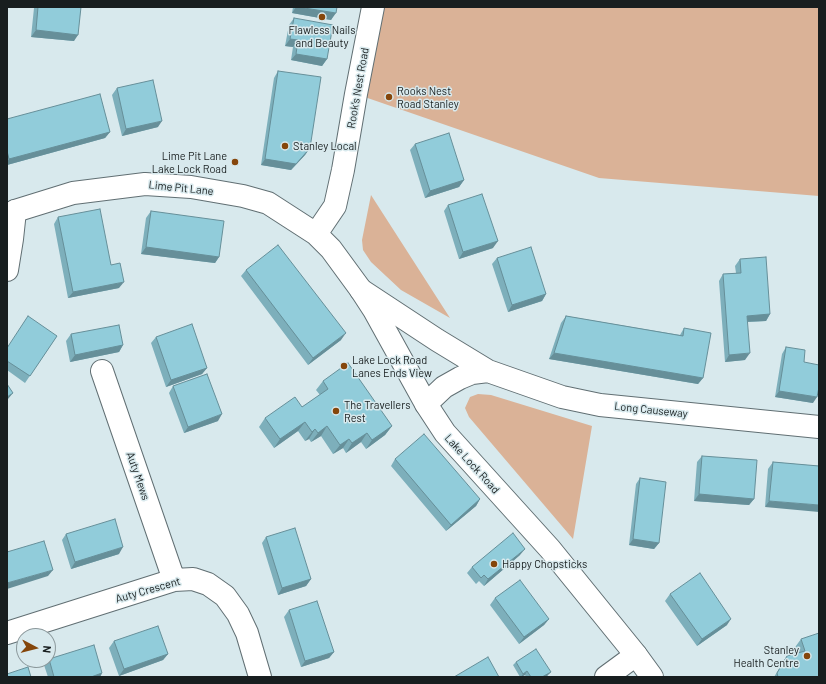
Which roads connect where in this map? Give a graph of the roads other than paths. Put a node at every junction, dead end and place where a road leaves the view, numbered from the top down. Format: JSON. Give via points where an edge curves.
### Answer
{"nodes":[{"id":1,"x":373,"y":7,"type":"edge"},
{"id":2,"x":11,"y":213,"type":"edge"},
{"id":3,"x":316,"y":234,"type":"junction"},
{"id":4,"x":7,"y":270,"type":"edge"},
{"id":5,"x":360,"y":290,"type":"junction"},
{"id":6,"x":102,"y":371,"type":"dead end"},
{"id":7,"x":488,"y":371,"type":"junction"},
{"id":8,"x":426,"y":404,"type":"junction"},
{"id":9,"x":819,"y":427,"type":"edge"},
{"id":10,"x":174,"y":580,"type":"junction"},
{"id":11,"x":7,"y":633,"type":"edge"},
{"id":12,"x":636,"y":655,"type":"junction"},
{"id":13,"x":260,"y":677,"type":"edge"},
{"id":14,"x":606,"y":677,"type":"edge"},
{"id":15,"x":652,"y":677,"type":"edge"}],
"edges":[{"from":1,"to":3,"type":"street","name":"Rook's Nest Road","via":[[335,206]]},
{"from":2,"to":3,"type":"street","name":"Lime Pit Lane","via":[[73,193],[145,184],[191,187],[268,203]]},
{"from":2,"to":4,"type":"street","name":"Lime Pit Lane","via":[[12,239]]},
{"from":3,"to":5,"type":"street","name":"Lake Lock Road","via":[[331,249]]},
{"from":5,"to":7,"type":"street","name":"Long Causeway"},
{"from":5,"to":8,"type":"street","name":"Lake Lock Road","via":[[374,310]]},
{"from":6,"to":10,"type":"street","name":"Auty Mews"},
{"from":7,"to":8,"type":"street","name":"Long Causeway","via":[[460,378],[444,387]]},
{"from":7,"to":9,"type":"street","name":"Long Causeway","via":[[562,397],[600,405]]},
{"from":8,"to":12,"type":"street","name":"Lake Lock Road","via":[[445,433],[550,549]]},
{"from":10,"to":11,"type":"street","name":"Auty Crescent"},
{"from":10,"to":13,"type":"street","name":"Auty Crescent","via":[[193,579],[208,584],[225,596],[247,633]]},
{"from":12,"to":14,"type":"street"},
{"from":12,"to":15,"type":"street","name":"Lake Lock Road"}]}
